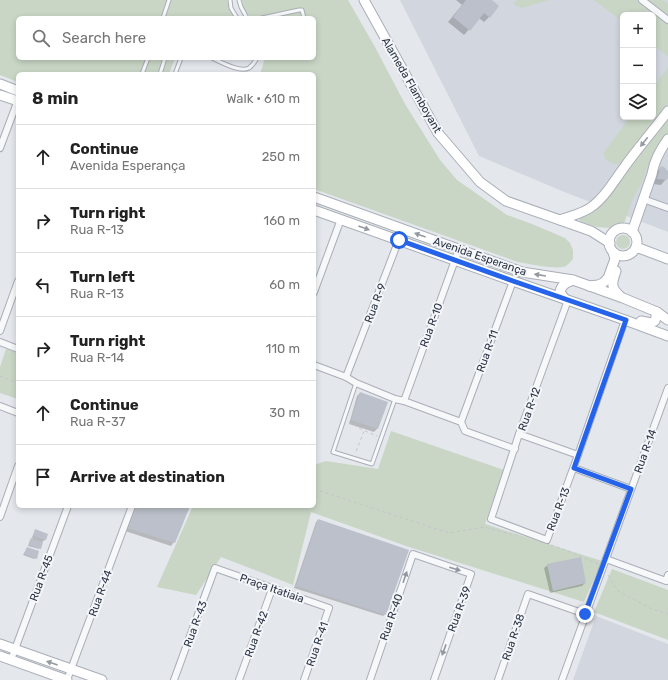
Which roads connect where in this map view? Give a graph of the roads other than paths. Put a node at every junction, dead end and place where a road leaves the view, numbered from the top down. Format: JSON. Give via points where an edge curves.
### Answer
{"nodes":[{"id":1,"x":169,"y":0,"type":"edge"},
{"id":2,"x":230,"y":0,"type":"edge"},
{"id":3,"x":239,"y":0,"type":"edge"},
{"id":4,"x":364,"y":0,"type":"edge"},
{"id":5,"x":644,"y":1,"type":"edge"},
{"id":6,"x":164,"y":16,"type":"edge"},
{"id":7,"x":236,"y":16,"type":"edge"},
{"id":8,"x":246,"y":16,"type":"edge"},
{"id":9,"x":272,"y":16,"type":"edge"},
{"id":10,"x":304,"y":16,"type":"edge"},
{"id":11,"x":668,"y":20,"type":"edge"},
{"id":12,"x":147,"y":60,"type":"edge"},
{"id":13,"x":164,"y":60,"type":"edge"},
{"id":14,"x":180,"y":60,"type":"edge"},
{"id":15,"x":217,"y":60,"type":"edge"},
{"id":16,"x":256,"y":60,"type":"edge"},
{"id":17,"x":143,"y":72,"type":"edge"},
{"id":18,"x":161,"y":72,"type":"edge"},
{"id":19,"x":176,"y":72,"type":"edge"},
{"id":20,"x":0,"y":84,"type":"edge"},
{"id":21,"x":16,"y":90,"type":"edge"},
{"id":22,"x":0,"y":95,"type":"edge"},
{"id":23,"x":16,"y":100,"type":"edge"},
{"id":24,"x":16,"y":106,"type":"edge"},
{"id":25,"x":668,"y":111,"type":"edge"},
{"id":26,"x":668,"y":139,"type":"edge"},
{"id":27,"x":0,"y":148,"type":"edge"},
{"id":28,"x":316,"y":198,"type":"edge"},
{"id":29,"x":643,"y":199,"type":"junction"},
{"id":30,"x":668,"y":208,"type":"edge"},
{"id":31,"x":316,"y":211,"type":"edge"},
{"id":32,"x":584,"y":211,"type":"junction"},
{"id":33,"x":341,"y":219,"type":"junction"},
{"id":34,"x":560,"y":220,"type":"junction"},
{"id":35,"x":574,"y":226,"type":"junction"},
{"id":36,"x":403,"y":229,"type":"junction"},
{"id":37,"x":591,"y":231,"type":"junction"},
{"id":38,"x":616,"y":231,"type":"junction"},
{"id":39,"x":632,"y":232,"type":"junction"},
{"id":40,"x":399,"y":240,"type":"junction"},
{"id":41,"x":610,"y":243,"type":"junction"},
{"id":42,"x":636,"y":247,"type":"junction"},
{"id":43,"x":459,"y":249,"type":"junction"},
{"id":44,"x":613,"y":252,"type":"junction"},
{"id":45,"x":626,"y":256,"type":"junction"},
{"id":46,"x":668,"y":259,"type":"edge"},
{"id":47,"x":454,"y":260,"type":"junction"},
{"id":48,"x":573,"y":280,"type":"junction"},
{"id":49,"x":513,"y":281,"type":"junction"},
{"id":50,"x":586,"y":286,"type":"junction"},
{"id":51,"x":16,"y":287,"type":"edge"},
{"id":52,"x":316,"y":287,"type":"edge"},
{"id":53,"x":623,"y":298,"type":"junction"},
{"id":54,"x":567,"y":299,"type":"junction"},
{"id":55,"x":657,"y":312,"type":"junction"},
{"id":56,"x":626,"y":320,"type":"junction"},
{"id":57,"x":668,"y":320,"type":"edge"},
{"id":58,"x":0,"y":331,"type":"edge"},
{"id":59,"x":668,"y":336,"type":"edge"},
{"id":60,"x":0,"y":342,"type":"edge"},
{"id":61,"x":16,"y":348,"type":"edge"},
{"id":62,"x":316,"y":367,"type":"edge"},
{"id":63,"x":346,"y":377,"type":"junction"},
{"id":64,"x":356,"y":384,"type":"junction"},
{"id":65,"x":668,"y":388,"type":"edge"},
{"id":66,"x":395,"y":399,"type":"junction"},
{"id":67,"x":404,"y":401,"type":"junction"},
{"id":68,"x":0,"y":406,"type":"edge"},
{"id":69,"x":16,"y":412,"type":"edge"},
{"id":70,"x":461,"y":422,"type":"junction"},
{"id":71,"x":519,"y":434,"type":"junction"},
{"id":72,"x":515,"y":449,"type":"junction"},
{"id":73,"x":578,"y":455,"type":"junction"},
{"id":74,"x":574,"y":468,"type":"junction"},
{"id":75,"x":16,"y":472,"type":"edge"},
{"id":76,"x":631,"y":489,"type":"junction"},
{"id":77,"x":67,"y":508,"type":"edge"},
{"id":78,"x":131,"y":508,"type":"edge"},
{"id":79,"x":0,"y":517,"type":"edge"},
{"id":80,"x":491,"y":519,"type":"joint"},
{"id":81,"x":413,"y":554,"type":"joint"},
{"id":82,"x":606,"y":559,"type":"junction"},
{"id":83,"x":215,"y":568,"type":"joint"},
{"id":84,"x":667,"y":578,"type":"edge"},
{"id":85,"x":272,"y":589,"type":"junction"},
{"id":86,"x":330,"y":608,"type":"joint"},
{"id":87,"x":585,"y":614,"type":"junction"},
{"id":88,"x":0,"y":644,"type":"edge"},
{"id":89,"x":14,"y":649,"type":"junction"},
{"id":90,"x":0,"y":656,"type":"edge"},
{"id":91,"x":11,"y":660,"type":"junction"},
{"id":92,"x":71,"y":670,"type":"junction"},
{"id":93,"x":67,"y":680,"type":"edge"},
{"id":94,"x":102,"y":680,"type":"edge"},
{"id":95,"x":174,"y":680,"type":"edge"},
{"id":96,"x":239,"y":680,"type":"edge"},
{"id":97,"x":304,"y":680,"type":"edge"},
{"id":98,"x":370,"y":680,"type":"edge"},
{"id":99,"x":434,"y":680,"type":"edge"},
{"id":100,"x":498,"y":680,"type":"edge"},
{"id":101,"x":562,"y":680,"type":"edge"}],
"edges":[{"from":1,"to":6,"type":"lane"},
{"from":2,"to":7,"type":"lane"},
{"from":3,"to":8,"type":"lane"},
{"from":4,"to":34,"type":"street","name":"Alameda Flamboyant","via":[[438,133],[480,182],[506,200]]},
{"from":5,"to":11,"type":"street"},
{"from":9,"to":10,"type":"lane","via":[[299,10],[302,10]]},
{"from":12,"to":17,"type":"lane"},
{"from":13,"to":18,"type":"lane"},
{"from":14,"to":19,"type":"lane"},
{"from":15,"to":16,"type":"lane","via":[[241,70],[253,65]]},
{"from":20,"to":21,"type":"street"},
{"from":22,"to":23,"type":"street"},
{"from":24,"to":27,"type":"street"},
{"from":25,"to":32,"type":"street","one_way":true,"via":[[597,203]]},
{"from":26,"to":29,"type":"street","via":[[660,150]]},
{"from":28,"to":36,"type":"street","name":"Avenida Esperança"},
{"from":29,"to":30,"type":"street"},
{"from":29,"to":39,"type":"street"},
{"from":31,"to":33,"type":"street","name":"Avenida Esperança"},
{"from":32,"to":34,"type":"street"},
{"from":32,"to":35,"type":"street","via":[[574,220]]},
{"from":33,"to":40,"type":"street","name":"Avenida Esperança","one_way":true},
{"from":33,"to":52,"type":"street"},
{"from":34,"to":35,"type":"street","name":"Alameda Flamboyant"},
{"from":35,"to":37,"type":"street","name":"Alameda Flamboyant"},
{"from":36,"to":40,"type":"street","name":"Rua R-9"},
{"from":43,"to":36,"type":"street","name":"Avenida Esperança","one_way":true},
{"from":37,"to":38,"type":"street","name":"Alameda Flamboyant"},
{"from":37,"to":41,"type":"street","name":"Alameda Flamboyant"},
{"from":38,"to":39,"type":"street","via":[[627,229]]},
{"from":38,"to":41,"type":"street"},
{"from":39,"to":42,"type":"street"},
{"from":40,"to":47,"type":"street","name":"Avenida Esperança"},
{"from":40,"to":63,"type":"street","name":"Rua R-9"},
{"from":41,"to":44,"type":"street"},
{"from":42,"to":45,"type":"street"},
{"from":42,"to":46,"type":"street"},
{"from":43,"to":47,"type":"street","name":"Rua R-10"},
{"from":48,"to":43,"type":"street","name":"Avenida Esperança","one_way":true,"via":[[522,272]]},
{"from":44,"to":45,"type":"street"},
{"from":44,"to":50,"type":"street","via":[[615,259],[608,278],[604,283]]},
{"from":45,"to":53,"type":"street","via":[[620,262],[612,283]]},
{"from":47,"to":49,"type":"street","name":"Avenida Esperança"},
{"from":47,"to":67,"type":"street","name":"Rua R-10"},
{"from":48,"to":50,"type":"street","name":"Avenida Esperança"},
{"from":48,"to":54,"type":"street","via":[[561,288],[560,292]]},
{"from":49,"to":54,"type":"street","name":"Avenida Esperança"},
{"from":49,"to":70,"type":"street","name":"Rua R-11"},
{"from":50,"to":53,"type":"street","name":"Avenida Esperança"},
{"from":51,"to":58,"type":"street"},
{"from":53,"to":55,"type":"street","name":"Avenida Esperança"},
{"from":54,"to":56,"type":"street","name":"Avenida Esperança"},
{"from":54,"to":71,"type":"street","name":"Rua R-12"},
{"from":55,"to":56,"type":"street","via":[[655,321],[651,323]]},
{"from":55,"to":57,"type":"street","name":"Avenida Esperança"},
{"from":56,"to":59,"type":"street","name":"Avenida Esperança"},
{"from":56,"to":73,"type":"street","name":"Rua R-13"},
{"from":60,"to":61,"type":"street"},
{"from":62,"to":63,"type":"street"},
{"from":63,"to":64,"type":"street"},
{"from":64,"to":66,"type":"street"},
{"from":64,"to":66,"type":"lane","via":[[333,452],[372,464]]},
{"from":65,"to":76,"type":"street","name":"Rua R-14"},
{"from":66,"to":67,"type":"street"},
{"from":67,"to":70,"type":"street"},
{"from":68,"to":69,"type":"street"},
{"from":70,"to":72,"type":"street","via":[[465,431]]},
{"from":71,"to":72,"type":"street","name":"Rua R-12"},
{"from":71,"to":73,"type":"street"},
{"from":72,"to":80,"type":"street","name":"Rua R-12"},
{"from":73,"to":74,"type":"street","name":"Rua R-13"},
{"from":74,"to":76,"type":"street"},
{"from":74,"to":80,"type":"street","name":"Rua R-13","via":[[547,540]]},
{"from":75,"to":79,"type":"street"},
{"from":76,"to":82,"type":"street","name":"Rua R-14"},
{"from":77,"to":89,"type":"street","name":"Rua R-45"},
{"from":78,"to":92,"type":"street","name":"Rua R-44"},
{"from":98,"to":81,"type":"street","name":"Rua R-40","one_way":true},
{"from":81,"to":99,"type":"street","name":"Rua R-39","one_way":true,"via":[[472,574]]},
{"from":82,"to":84,"type":"street"},
{"from":82,"to":87,"type":"street","name":"Rua R-14"},
{"from":83,"to":85,"type":"street","name":"Praça Itatiaia"},
{"from":83,"to":95,"type":"street","name":"Rua R-43"},
{"from":85,"to":86,"type":"street","name":"Praça Itatiaia"},
{"from":85,"to":96,"type":"street","name":"Rua R-42"},
{"from":86,"to":97,"type":"street","name":"Rua R-41"},
{"from":87,"to":100,"type":"street","name":"Rua R-38","via":[[528,594]]},
{"from":87,"to":101,"type":"street","name":"Rua R-14"},
{"from":88,"to":89,"type":"street"},
{"from":89,"to":91,"type":"street","name":"Rua R-45"},
{"from":92,"to":89,"type":"street","one_way":true},
{"from":90,"to":91,"type":"street"},
{"from":91,"to":93,"type":"street"},
{"from":92,"to":93,"type":"street","name":"Rua R-44"},
{"from":92,"to":94,"type":"street"}]}
